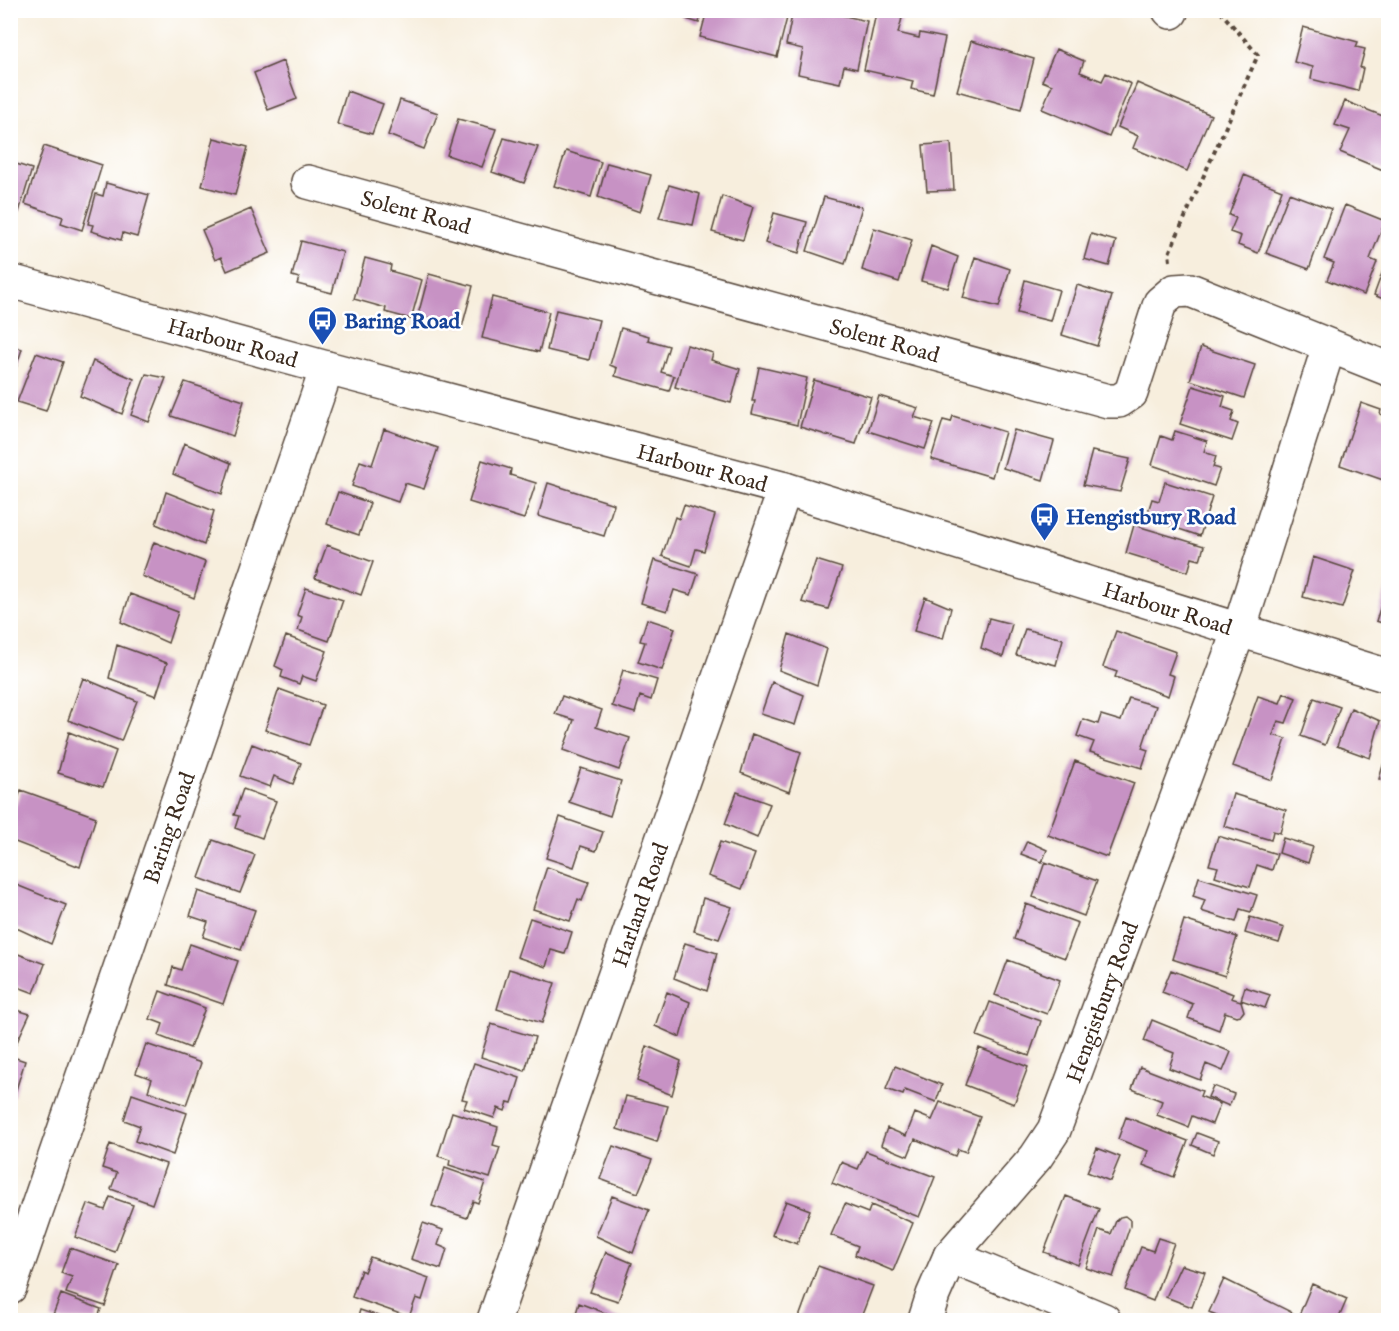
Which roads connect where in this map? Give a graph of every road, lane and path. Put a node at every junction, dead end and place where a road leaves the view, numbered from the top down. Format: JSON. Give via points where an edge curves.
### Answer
{"nodes":[{"id":1,"x":1219,"y":10,"type":"edge"},
{"id":2,"x":308,"y":182,"type":"dead end"},
{"id":3,"x":10,"y":281,"type":"edge"},
{"id":4,"x":1174,"y":291,"type":"junction"},
{"id":5,"x":1329,"y":346,"type":"junction"},
{"id":6,"x":327,"y":368,"type":"junction"},
{"id":7,"x":1389,"y":369,"type":"edge"},
{"id":8,"x":784,"y":489,"type":"junction"},
{"id":9,"x":1239,"y":630,"type":"junction"},
{"id":10,"x":1389,"y":676,"type":"edge"},
{"id":11,"x":950,"y":1256,"type":"junction"},
{"id":12,"x":10,"y":1287,"type":"edge"},
{"id":13,"x":494,"y":1320,"type":"edge"},
{"id":14,"x":925,"y":1320,"type":"edge"},
{"id":15,"x":1104,"y":1320,"type":"edge"}],
"edges":[{"from":1,"to":4,"type":"path","via":[[1258,55],[1169,253]]},
{"from":2,"to":4,"type":"street","name":"Solent Road","via":[[1108,401],[1119,401],[1131,393],[1160,303]]},
{"from":3,"to":6,"type":"street","name":"Harbour Road"},
{"from":4,"to":5,"type":"street","via":[[1190,290]]},
{"from":5,"to":7,"type":"street"},
{"from":5,"to":9,"type":"street","name":"Hengistbury Road"},
{"from":6,"to":8,"type":"street","name":"Harbour Road"},
{"from":6,"to":12,"type":"street","name":"Baring Road"},
{"from":8,"to":9,"type":"street","name":"Harbour Road"},
{"from":8,"to":13,"type":"street","name":"Harland Road"},
{"from":9,"to":10,"type":"street","name":"Harbour Road"},
{"from":9,"to":11,"type":"street","name":"Hengistbury Road","via":[[1054,1130],[1036,1157]]},
{"from":11,"to":14,"type":"street","name":"Hengistbury Road"},
{"from":11,"to":15,"type":"street"}]}
